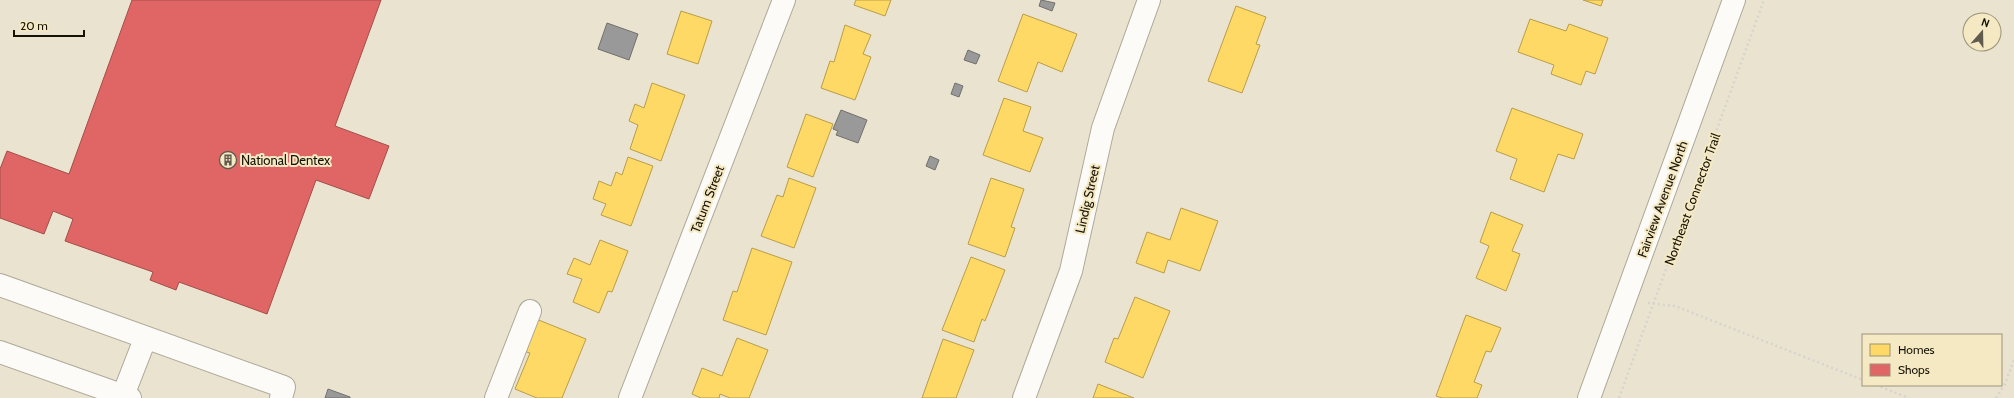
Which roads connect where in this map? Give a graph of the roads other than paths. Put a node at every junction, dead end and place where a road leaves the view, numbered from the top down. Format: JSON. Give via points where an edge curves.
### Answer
{"nodes":[{"id":1,"x":784,"y":0,"type":"edge"},
{"id":2,"x":1149,"y":0,"type":"edge"},
{"id":3,"x":1734,"y":0,"type":"edge"},
{"id":4,"x":0,"y":285,"type":"edge"},
{"id":5,"x":530,"y":311,"type":"dead end"},
{"id":6,"x":145,"y":339,"type":"junction"},
{"id":7,"x":0,"y":352,"type":"edge"},
{"id":8,"x":125,"y":397,"type":"edge"},
{"id":9,"x":281,"y":398,"type":"edge"},
{"id":10,"x":496,"y":398,"type":"edge"},
{"id":11,"x":630,"y":398,"type":"edge"},
{"id":12,"x":1024,"y":398,"type":"edge"},
{"id":13,"x":1589,"y":398,"type":"edge"}],
"edges":[{"from":1,"to":11,"type":"street","name":"Tatum Street"},
{"from":2,"to":12,"type":"street","name":"Lindig Street","via":[[1103,128],[1071,271]]},
{"from":3,"to":13,"type":"street","name":"Fairview Avenue North"},
{"from":4,"to":6,"type":"street"},
{"from":5,"to":10,"type":"street"},
{"from":6,"to":8,"type":"street"},
{"from":6,"to":9,"type":"street","via":[[284,387]]},
{"from":7,"to":8,"type":"street"}]}
